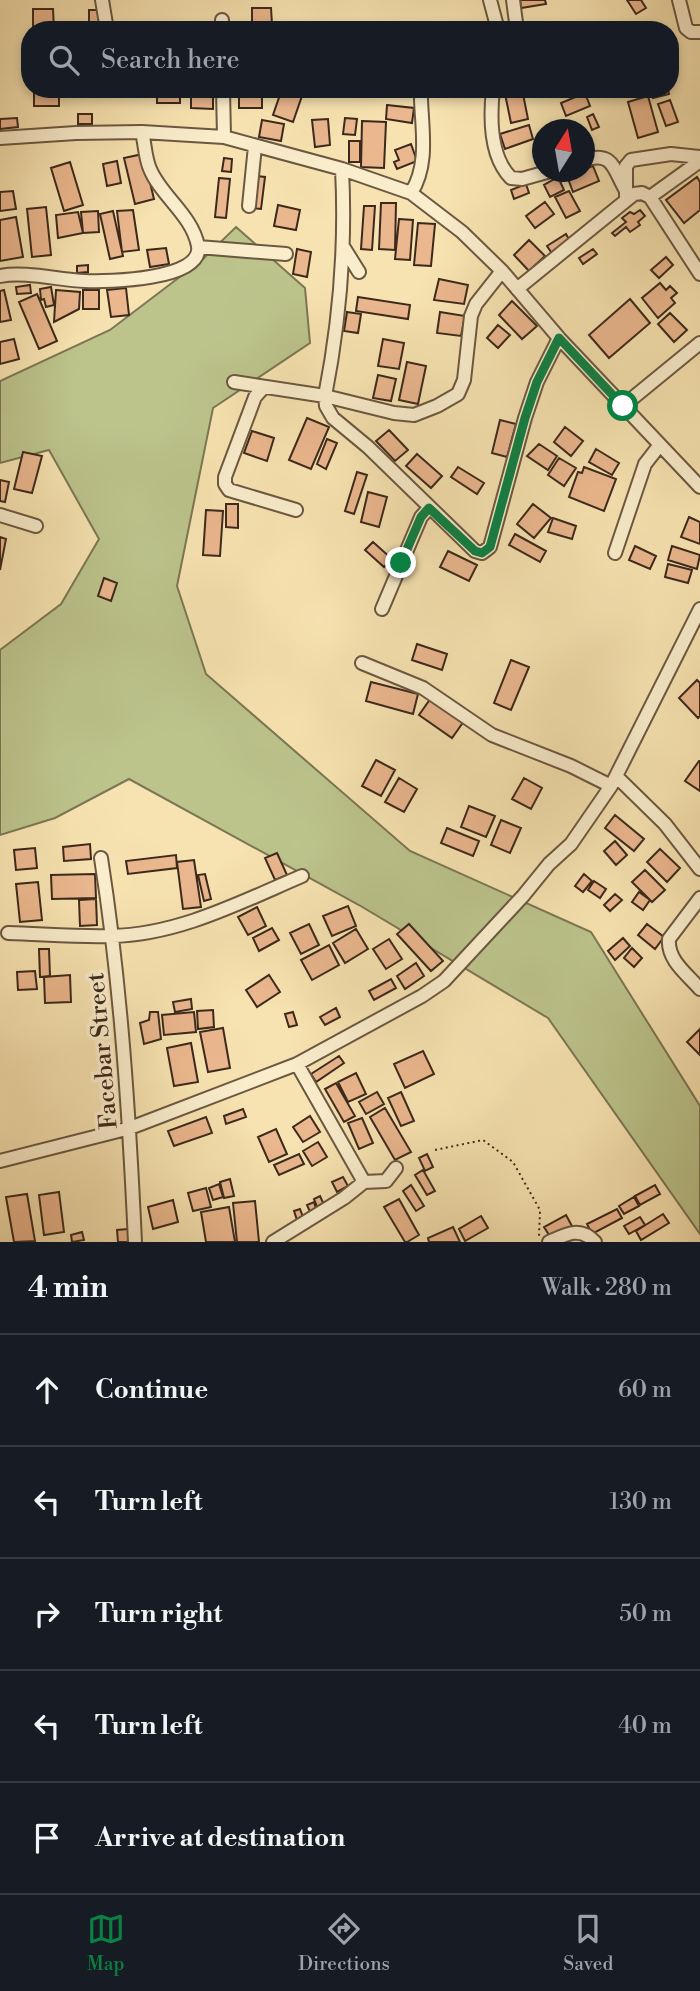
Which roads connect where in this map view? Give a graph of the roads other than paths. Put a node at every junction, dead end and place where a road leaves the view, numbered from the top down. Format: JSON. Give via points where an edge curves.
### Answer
{"nodes":[{"id":1,"x":102,"y":0,"type":"edge"},
{"id":2,"x":490,"y":0,"type":"edge"},
{"id":3,"x":513,"y":0,"type":"edge"},
{"id":4,"x":679,"y":0,"type":"edge"},
{"id":5,"x":106,"y":21,"type":"edge"},
{"id":6,"x":496,"y":21,"type":"edge"},
{"id":7,"x":516,"y":21,"type":"edge"},
{"id":8,"x":700,"y":32,"type":"edge"},
{"id":9,"x":223,"y":98,"type":"edge"},
{"id":10,"x":493,"y":98,"type":"edge"},
{"id":11,"x":421,"y":99,"type":"dead end"},
{"id":12,"x":142,"y":132,"type":"junction"},
{"id":13,"x":224,"y":137,"type":"junction"},
{"id":14,"x":0,"y":138,"type":"edge"},
{"id":15,"x":255,"y":146,"type":"junction"},
{"id":16,"x":595,"y":158,"type":"edge"},
{"id":17,"x":700,"y":159,"type":"edge"},
{"id":18,"x":342,"y":169,"type":"junction"},
{"id":19,"x":532,"y":176,"type":"edge"},
{"id":20,"x":411,"y":193,"type":"junction"},
{"id":21,"x":626,"y":194,"type":"junction"},
{"id":22,"x":650,"y":197,"type":"junction"},
{"id":23,"x":248,"y":206,"type":"dead end"},
{"id":24,"x":198,"y":247,"type":"junction"},
{"id":25,"x":344,"y":248,"type":"junction"},
{"id":26,"x":286,"y":254,"type":"dead end"},
{"id":27,"x":502,"y":271,"type":"junction"},
{"id":28,"x":359,"y":272,"type":"dead end"},
{"id":29,"x":700,"y":274,"type":"edge"},
{"id":30,"x":0,"y":275,"type":"edge"},
{"id":31,"x":517,"y":289,"type":"junction"},
{"id":32,"x":559,"y":338,"type":"junction"},
{"id":33,"x":700,"y":343,"type":"edge"},
{"id":34,"x":234,"y":382,"type":"dead end"},
{"id":35,"x":264,"y":387,"type":"junction"},
{"id":36,"x":325,"y":396,"type":"junction"},
{"id":37,"x":623,"y":406,"type":"junction"},
{"id":38,"x":659,"y":446,"type":"junction"},
{"id":39,"x":700,"y":487,"type":"edge"},
{"id":40,"x":429,"y":508,"type":"junction"},
{"id":41,"x":296,"y":510,"type":"dead end"},
{"id":42,"x":0,"y":515,"type":"edge"},
{"id":43,"x":36,"y":526,"type":"dead end"},
{"id":44,"x":615,"y":553,"type":"dead end"},
{"id":45,"x":382,"y":608,"type":"dead end"},
{"id":46,"x":700,"y":609,"type":"edge"},
{"id":47,"x":362,"y":663,"type":"dead end"},
{"id":48,"x":614,"y":782,"type":"junction"},
{"id":49,"x":101,"y":858,"type":"dead end"},
{"id":50,"x":700,"y":869,"type":"edge"},
{"id":51,"x":302,"y":876,"type":"dead end"},
{"id":52,"x":700,"y":898,"type":"edge"},
{"id":53,"x":9,"y":933,"type":"dead end"},
{"id":54,"x":113,"y":936,"type":"junction"},
{"id":55,"x":700,"y":989,"type":"edge"},
{"id":56,"x":297,"y":1064,"type":"junction"},
{"id":57,"x":130,"y":1128,"type":"junction"},
{"id":58,"x":0,"y":1161,"type":"edge"},
{"id":59,"x":397,"y":1167,"type":"dead end"},
{"id":60,"x":364,"y":1182,"type":"junction"},
{"id":61,"x":135,"y":1242,"type":"edge"},
{"id":62,"x":273,"y":1242,"type":"edge"},
{"id":63,"x":549,"y":1242,"type":"edge"},
{"id":64,"x":595,"y":1242,"type":"edge"}],
"edges":[{"from":1,"to":5,"type":"street"},
{"from":2,"to":6,"type":"street"},
{"from":3,"to":7,"type":"street"},
{"from":4,"to":8,"type":"street","via":[[686,28]]},
{"from":9,"to":13,"type":"street"},
{"from":10,"to":19,"type":"street","via":[[494,144],[504,171],[510,178]]},
{"from":11,"to":20,"type":"street","via":[[422,167]]},
{"from":12,"to":13,"type":"street"},
{"from":12,"to":14,"type":"street"},
{"from":12,"to":24,"type":"street","via":[[150,170],[186,219]]},
{"from":13,"to":15,"type":"street"},
{"from":15,"to":18,"type":"street"},
{"from":15,"to":23,"type":"street"},
{"from":16,"to":21,"type":"street","via":[[609,159]]},
{"from":17,"to":21,"type":"street","via":[[671,155],[631,159],[626,166]]},
{"from":17,"to":22,"type":"street"},
{"from":18,"to":20,"type":"street"},
{"from":18,"to":25,"type":"street"},
{"from":20,"to":27,"type":"street","via":[[462,232]]},
{"from":21,"to":22,"type":"street"},
{"from":21,"to":31,"type":"street"},
{"from":22,"to":29,"type":"street"},
{"from":24,"to":26,"type":"street"},
{"from":24,"to":30,"type":"street","via":[[189,266],[147,278],[88,282]]},
{"from":25,"to":28,"type":"street"},
{"from":25,"to":36,"type":"street","via":[[338,326]]},
{"from":27,"to":31,"type":"street"},
{"from":27,"to":36,"type":"street","via":[[471,316],[464,380],[458,394],[414,415]]},
{"from":31,"to":32,"type":"street"},
{"from":32,"to":37,"type":"street"},
{"from":32,"to":40,"type":"street","via":[[525,418],[490,547],[482,553],[475,551]]},
{"from":33,"to":37,"type":"street"},
{"from":34,"to":35,"type":"street"},
{"from":35,"to":36,"type":"street"},
{"from":35,"to":41,"type":"street","via":[[254,397],[225,484],[229,490]]},
{"from":36,"to":40,"type":"street","via":[[333,418]]},
{"from":37,"to":38,"type":"street"},
{"from":38,"to":39,"type":"street"},
{"from":38,"to":44,"type":"street","via":[[645,464]]},
{"from":40,"to":45,"type":"street"},
{"from":42,"to":43,"type":"street"},
{"from":46,"to":48,"type":"street"},
{"from":47,"to":48,"type":"street","via":[[423,688],[492,735]]},
{"from":48,"to":50,"type":"street","via":[[665,824]]},
{"from":48,"to":56,"type":"street","via":[[571,844],[444,981]]},
{"from":49,"to":54,"type":"street","name":"Facebar Street"},
{"from":51,"to":54,"type":"street","via":[[212,914],[161,929]]},
{"from":52,"to":55,"type":"street","via":[[669,939],[668,947],[670,956]]},
{"from":53,"to":54,"type":"street"},
{"from":54,"to":57,"type":"street","name":"Facebar Street"},
{"from":56,"to":57,"type":"street"},
{"from":56,"to":60,"type":"street"},
{"from":57,"to":58,"type":"street"},
{"from":57,"to":61,"type":"street","name":"Facebar Street"},
{"from":59,"to":60,"type":"street","via":[[386,1181]]},
{"from":60,"to":62,"type":"street"},
{"from":63,"to":64,"type":"street","via":[[575,1231]]}]}
